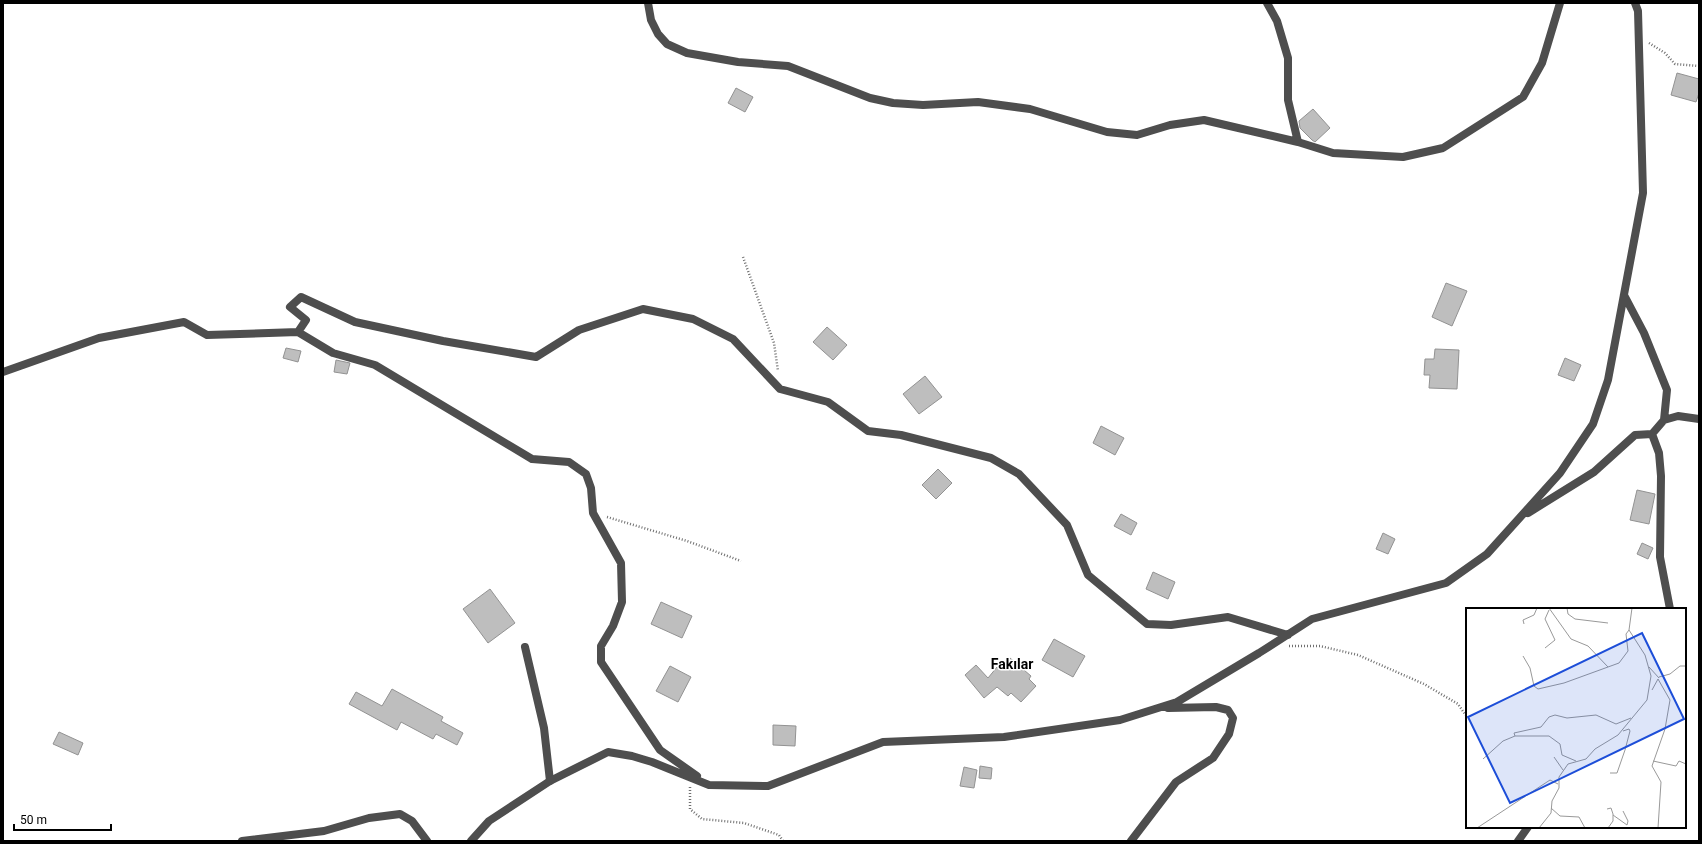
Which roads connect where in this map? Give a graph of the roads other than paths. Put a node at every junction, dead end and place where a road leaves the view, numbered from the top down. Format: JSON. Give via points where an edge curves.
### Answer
{"nodes":[{"id":1,"x":648,"y":3,"type":"edge"},
{"id":2,"x":1267,"y":3,"type":"edge"},
{"id":3,"x":1560,"y":3,"type":"edge"},
{"id":4,"x":1634,"y":3,"type":"edge"},
{"id":5,"x":1298,"y":142,"type":"junction"},
{"id":6,"x":1624,"y":295,"type":"junction"},
{"id":7,"x":298,"y":332,"type":"junction"},
{"id":8,"x":3,"y":372,"type":"edge"},
{"id":9,"x":1699,"y":419,"type":"edge"},
{"id":10,"x":1664,"y":420,"type":"junction"},
{"id":11,"x":1652,"y":434,"type":"junction"},
{"id":12,"x":1520,"y":518,"type":"junction"},
{"id":13,"x":1670,"y":608,"type":"edge"},
{"id":14,"x":1288,"y":634,"type":"junction"},
{"id":15,"x":525,"y":648,"type":"dead end"},
{"id":16,"x":1159,"y":708,"type":"junction"},
{"id":17,"x":550,"y":781,"type":"junction"},
{"id":18,"x":709,"y":785,"type":"junction"},
{"id":19,"x":1527,"y":828,"type":"edge"},
{"id":20,"x":242,"y":841,"type":"edge"},
{"id":21,"x":427,"y":841,"type":"edge"},
{"id":22,"x":471,"y":841,"type":"edge"},
{"id":23,"x":1131,"y":841,"type":"edge"},
{"id":24,"x":1518,"y":841,"type":"edge"}],
"edges":[{"from":1,"to":5,"type":"street","via":[[651,20],[658,34],[668,44],[687,53],[738,62],[788,66],[870,98],[893,103],[923,105],[978,102],[1030,109],[1107,132],[1137,135],[1170,125],[1204,120]]},
{"from":2,"to":5,"type":"street","via":[[1277,21],[1288,58],[1288,100]]},
{"from":3,"to":5,"type":"street","via":[[1542,63],[1523,96],[1443,148],[1403,157],[1333,153]]},
{"from":4,"to":6,"type":"street","via":[[1638,11],[1644,193]]},
{"from":6,"to":10,"type":"street","via":[[1644,333],[1667,390]]},
{"from":6,"to":12,"type":"street","via":[[1608,380],[1593,424],[1560,473]]},
{"from":7,"to":8,"type":"street","via":[[207,335],[184,322],[99,338]]},
{"from":7,"to":14,"type":"street","via":[[306,320],[290,307],[301,297],[355,322],[443,342],[536,356],[579,330],[643,309],[693,319],[734,339],[780,389],[828,402],[868,431],[901,435],[991,458],[1019,474],[1067,525],[1088,575],[1147,624],[1172,625],[1228,617]]},
{"from":7,"to":18,"type":"street","via":[[333,353],[375,365],[532,459],[568,462],[586,474],[591,488],[593,513],[621,563],[622,602],[613,626],[601,646],[601,662],[660,750]]},
{"from":9,"to":10,"type":"street","via":[[1678,416]]},
{"from":10,"to":11,"type":"street"},
{"from":11,"to":12,"type":"street","via":[[1635,435],[1594,472]]},
{"from":11,"to":13,"type":"street","via":[[1660,453],[1660,557]]},
{"from":12,"to":14,"type":"street","via":[[1487,554],[1446,583],[1312,618]]},
{"from":14,"to":16,"type":"street","via":[[1177,702]]},
{"from":15,"to":17,"type":"street","via":[[544,728]]},
{"from":16,"to":18,"type":"street","via":[[1120,720],[1004,737],[883,742],[768,786]]},
{"from":16,"to":23,"type":"street","via":[[1216,707],[1228,710],[1233,718],[1229,734],[1213,758],[1176,782]]},
{"from":17,"to":18,"type":"street","via":[[608,752],[652,762]]},
{"from":17,"to":22,"type":"street","via":[[489,821]]},
{"from":19,"to":24,"type":"street"},
{"from":20,"to":21,"type":"street","via":[[324,831],[369,818],[400,814],[412,821]]}]}
